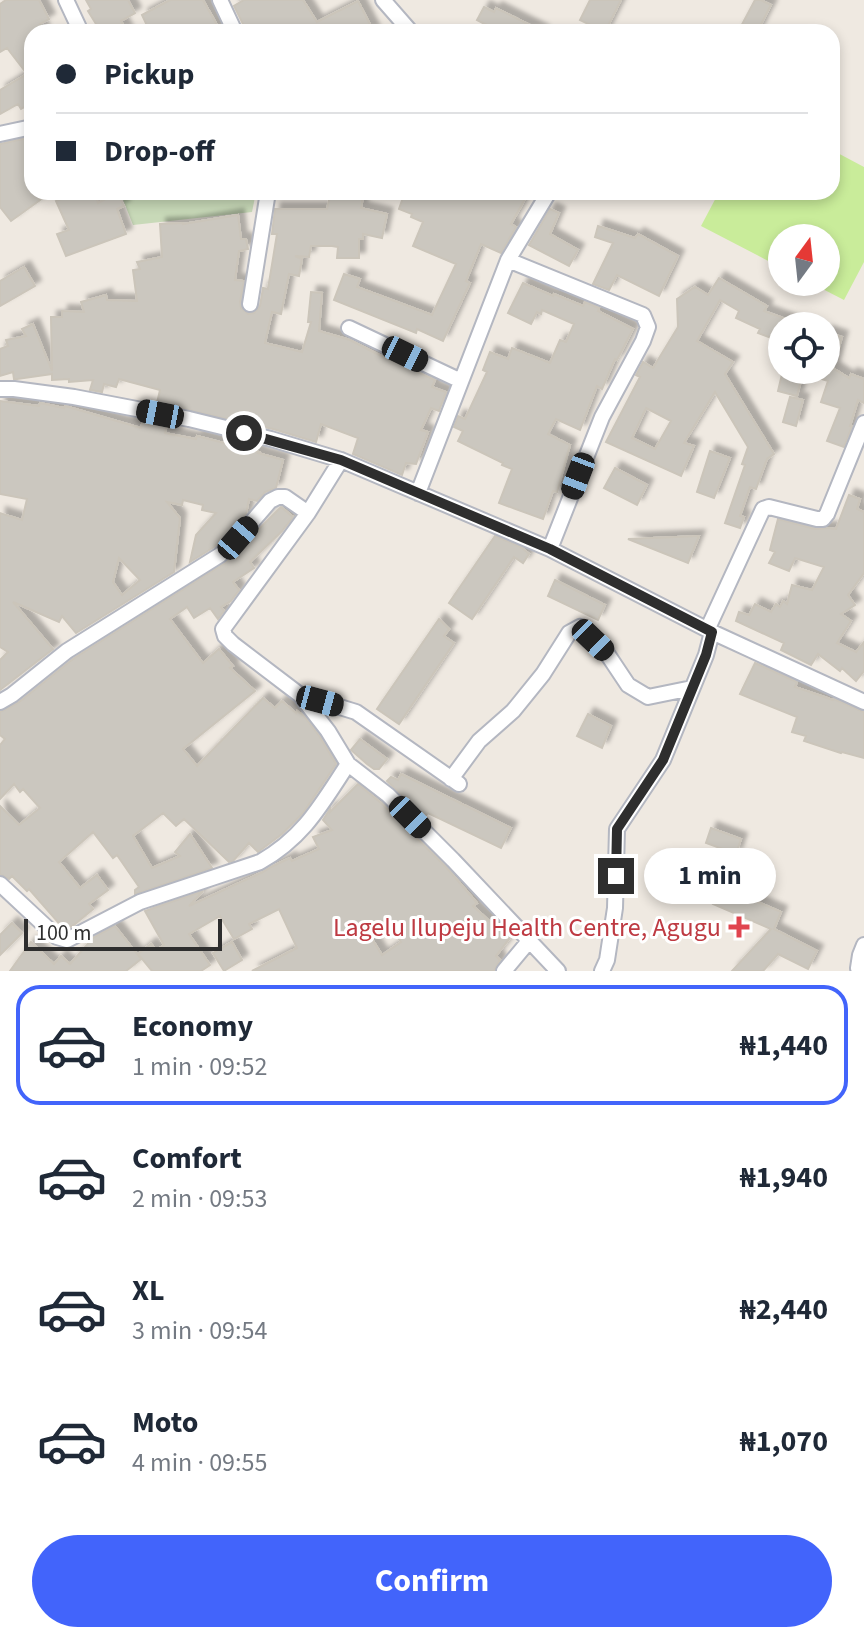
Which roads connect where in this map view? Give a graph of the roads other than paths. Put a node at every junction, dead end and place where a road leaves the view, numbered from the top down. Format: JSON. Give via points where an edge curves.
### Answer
{"nodes":[{"id":1,"x":66,"y":0,"type":"edge"},
{"id":2,"x":220,"y":0,"type":"edge"},
{"id":3,"x":383,"y":0,"type":"edge"},
{"id":4,"x":77,"y":24,"type":"edge"},
{"id":5,"x":231,"y":24,"type":"edge"},
{"id":6,"x":404,"y":24,"type":"edge"},
{"id":7,"x":24,"y":129,"type":"edge"},
{"id":8,"x":0,"y":134,"type":"edge"},
{"id":9,"x":267,"y":200,"type":"edge"},
{"id":10,"x":544,"y":200,"type":"edge"},
{"id":11,"x":508,"y":260,"type":"junction"},
{"id":12,"x":250,"y":304,"type":"dead end"},
{"id":13,"x":349,"y":328,"type":"dead end"},
{"id":14,"x":461,"y":381,"type":"junction"},
{"id":15,"x":0,"y":389,"type":"edge"},
{"id":16,"x":864,"y":423,"type":"edge"},
{"id":17,"x":341,"y":460,"type":"junction"},
{"id":18,"x":418,"y":493,"type":"junction"},
{"id":19,"x":308,"y":513,"type":"junction"},
{"id":20,"x":550,"y":549,"type":"junction"},
{"id":21,"x":710,"y":630,"type":"junction"},
{"id":22,"x":692,"y":688,"type":"junction"},
{"id":23,"x":300,"y":695,"type":"junction"},
{"id":24,"x":861,"y":695,"type":"edge"},
{"id":25,"x":0,"y":702,"type":"edge"},
{"id":26,"x":348,"y":764,"type":"junction"},
{"id":27,"x":0,"y":884,"type":"edge"},
{"id":28,"x":529,"y":941,"type":"junction"},
{"id":29,"x":864,"y":945,"type":"edge"},
{"id":30,"x":504,"y":971,"type":"edge"},
{"id":31,"x":558,"y":971,"type":"edge"},
{"id":32,"x":602,"y":971,"type":"edge"},
{"id":33,"x":861,"y":971,"type":"edge"}],
"edges":[{"from":1,"to":4,"type":"street"},
{"from":2,"to":5,"type":"street"},
{"from":3,"to":6,"type":"street"},
{"from":7,"to":8,"type":"street"},
{"from":9,"to":12,"type":"street"},
{"from":10,"to":11,"type":"street"},
{"from":11,"to":14,"type":"street"},
{"from":11,"to":20,"type":"street","via":[[643,315],[648,327],[602,417]]},
{"from":13,"to":14,"type":"street"},
{"from":14,"to":18,"type":"street"},
{"from":15,"to":17,"type":"street","via":[[189,419]]},
{"from":16,"to":21,"type":"street","via":[[823,519],[769,507],[760,513]]},
{"from":17,"to":18,"type":"street"},
{"from":17,"to":19,"type":"street"},
{"from":18,"to":20,"type":"street"},
{"from":19,"to":23,"type":"street","via":[[223,629],[233,644]]},
{"from":19,"to":25,"type":"street","via":[[285,497],[270,501],[220,555],[67,651]]},
{"from":20,"to":21,"type":"street"},
{"from":21,"to":22,"type":"street"},
{"from":21,"to":24,"type":"street"},
{"from":22,"to":23,"type":"street","via":[[648,697],[628,685],[606,652],[580,627],[569,633],[513,711],[479,741],[455,782],[356,712]]},
{"from":22,"to":32,"type":"street","via":[[663,760],[617,829],[615,908]]},
{"from":23,"to":26,"type":"street"},
{"from":26,"to":27,"type":"street","via":[[304,829],[277,852],[140,902],[67,940],[57,937]]},
{"from":26,"to":28,"type":"street","via":[[388,795]]},
{"from":28,"to":30,"type":"street"},
{"from":28,"to":31,"type":"street"},
{"from":29,"to":33,"type":"street","via":[[858,961]]}]}
